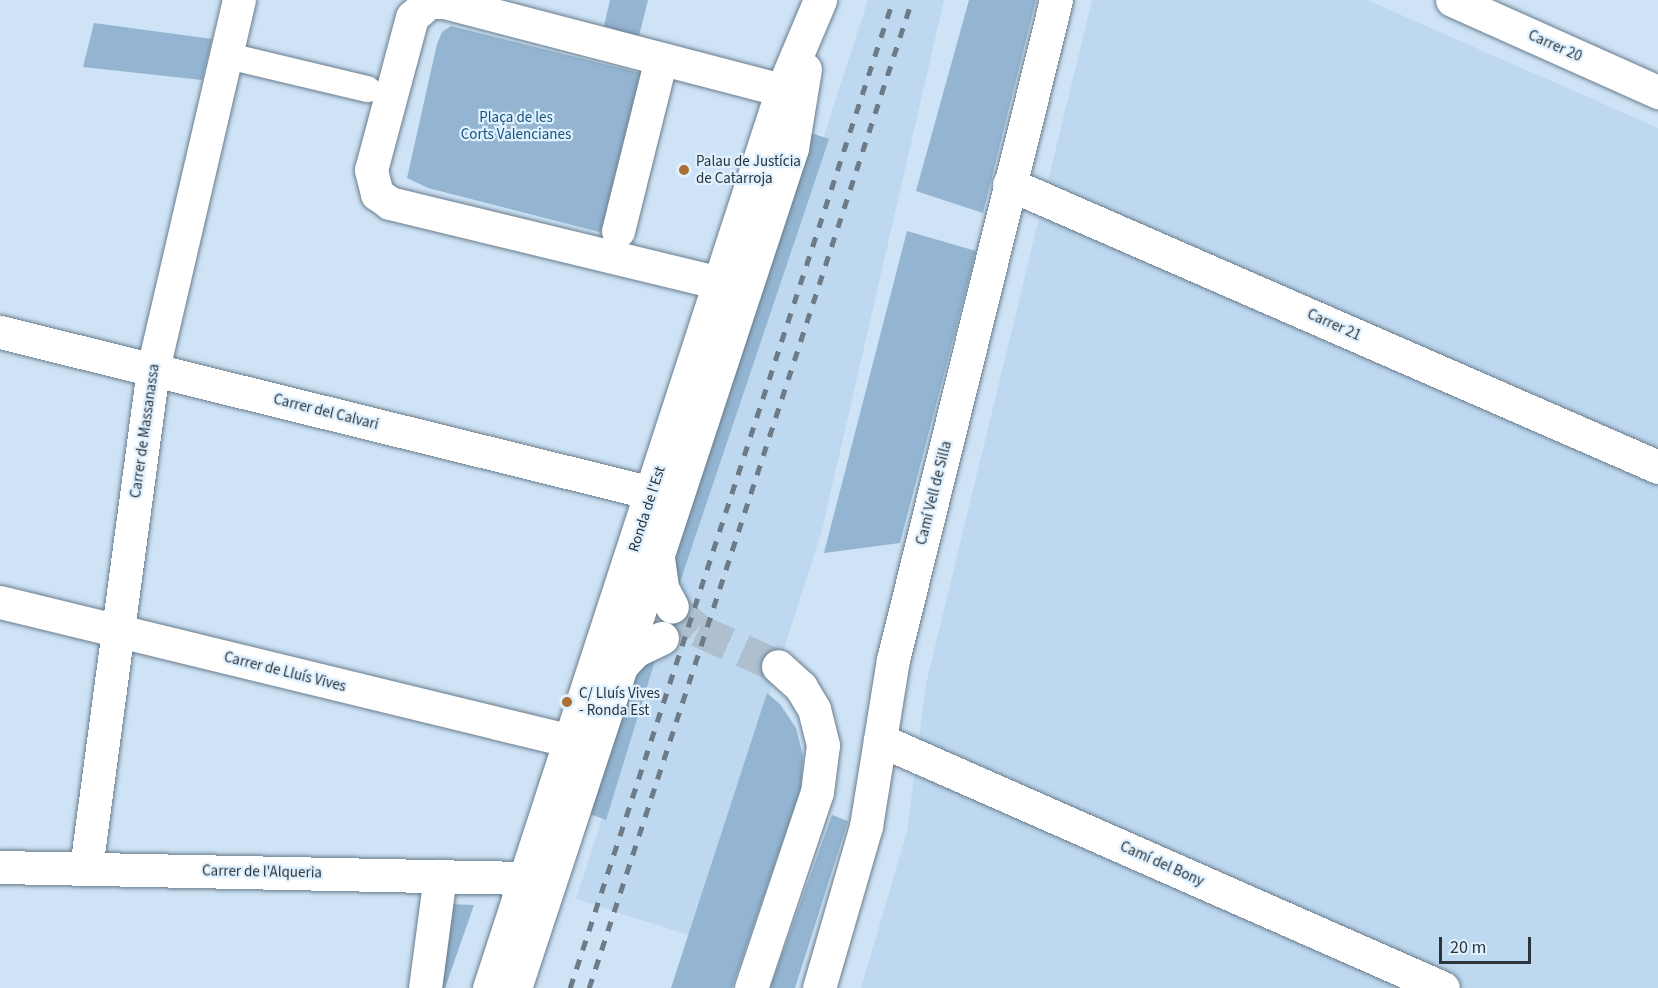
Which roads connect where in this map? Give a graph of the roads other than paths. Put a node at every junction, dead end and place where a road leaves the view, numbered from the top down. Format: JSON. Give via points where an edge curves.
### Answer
{"nodes":[{"id":1,"x":239,"y":0,"type":"edge"},
{"id":2,"x":820,"y":0,"type":"edge"},
{"id":3,"x":1056,"y":0,"type":"edge"},
{"id":4,"x":1452,"y":0,"type":"edge"},
{"id":5,"x":810,"y":31,"type":"junction"},
{"id":6,"x":242,"y":59,"type":"dead end"},
{"id":7,"x":661,"y":59,"type":"junction"},
{"id":8,"x":367,"y":89,"type":"dead end"},
{"id":9,"x":782,"y":90,"type":"junction"},
{"id":10,"x":1658,"y":92,"type":"edge"},
{"id":11,"x":1009,"y":184,"type":"junction"},
{"id":12,"x":618,"y":231,"type":"dead end"},
{"id":13,"x":720,"y":283,"type":"junction"},
{"id":14,"x":0,"y":332,"type":"edge"},
{"id":15,"x":153,"y":369,"type":"junction"},
{"id":16,"x":1658,"y":466,"type":"edge"},
{"id":17,"x":652,"y":493,"type":"junction"},
{"id":18,"x":658,"y":555,"type":"junction"},
{"id":19,"x":0,"y":602,"type":"edge"},
{"id":20,"x":672,"y":607,"type":"tunnel mouth"},
{"id":21,"x":118,"y":632,"type":"junction"},
{"id":22,"x":662,"y":638,"type":"dead end"},
{"id":23,"x":778,"y":666,"type":"tunnel mouth"},
{"id":24,"x":620,"y":667,"type":"junction"},
{"id":25,"x":880,"y":740,"type":"junction"},
{"id":26,"x":571,"y":741,"type":"junction"},
{"id":27,"x":0,"y":867,"type":"edge"},
{"id":28,"x":86,"y":868,"type":"junction"},
{"id":29,"x":440,"y":876,"type":"junction"},
{"id":30,"x":525,"y":878,"type":"junction"},
{"id":31,"x":425,"y":988,"type":"edge"},
{"id":32,"x":489,"y":988,"type":"edge"},
{"id":33,"x":515,"y":988,"type":"edge"},
{"id":34,"x":751,"y":988,"type":"edge"},
{"id":35,"x":819,"y":988,"type":"edge"},
{"id":36,"x":1443,"y":988,"type":"edge"}],
"edges":[{"from":1,"to":15,"type":"street","name":"Carrer de Massanassa"},
{"from":2,"to":5,"type":"street","name":"Ronda de l'Est"},
{"from":3,"to":11,"type":"street","name":"Camí Vell de Silla"},
{"from":4,"to":10,"type":"street","name":"Carrer 20"},
{"from":5,"to":9,"type":"street","name":"Ronda de l'Est"},
{"from":5,"to":18,"type":"street","name":"Ronda de l'Est","via":[[792,148]]},
{"from":6,"to":8,"type":"street"},
{"from":7,"to":9,"type":"street"},
{"from":7,"to":12,"type":"street"},
{"from":7,"to":13,"type":"street","via":[[444,2],[429,2],[412,17],[371,170],[372,183],[377,194],[390,203]]},
{"from":9,"to":13,"type":"street","name":"Ronda de l'Est"},
{"from":11,"to":16,"type":"street","name":"Carrer 21"},
{"from":11,"to":25,"type":"street","name":"Camí Vell de Silla","via":[[893,660]]},
{"from":13,"to":17,"type":"street","name":"Ronda de l'Est"},
{"from":14,"to":15,"type":"street","name":"Carrer del Calvari"},
{"from":15,"to":17,"type":"street","name":"Carrer del Calvari"},
{"from":15,"to":21,"type":"street","name":"Carrer de Massanassa"},
{"from":17,"to":26,"type":"street","name":"Ronda de l'Est"},
{"from":18,"to":20,"type":"street","via":[[662,588]]},
{"from":18,"to":24,"type":"street","name":"Ronda de l'Est"},
{"from":19,"to":21,"type":"street","name":"Carrer de Lluís Vives"},
{"from":21,"to":26,"type":"street","name":"Carrer de Lluís Vives"},
{"from":21,"to":28,"type":"street","name":"Carrer de Massanassa"},
{"from":22,"to":24,"type":"street","via":[[635,651]]},
{"from":23,"to":34,"type":"street","via":[[801,687],[814,709],[823,745],[817,792]]},
{"from":24,"to":33,"type":"street","name":"Ronda de l'Est"},
{"from":25,"to":35,"type":"street","name":"Camí Vell de Silla","via":[[866,826]]},
{"from":25,"to":36,"type":"street","name":"Camí del Bony"},
{"from":26,"to":30,"type":"street","name":"Ronda de l'Est"},
{"from":27,"to":28,"type":"street","name":"Carrer de l'Alqueria"},
{"from":28,"to":29,"type":"street","name":"Carrer de l'Alqueria"},
{"from":29,"to":30,"type":"street","name":"Carrer de l'Alqueria"},
{"from":29,"to":31,"type":"street"},
{"from":30,"to":32,"type":"street","name":"Ronda de l'Est"}]}
